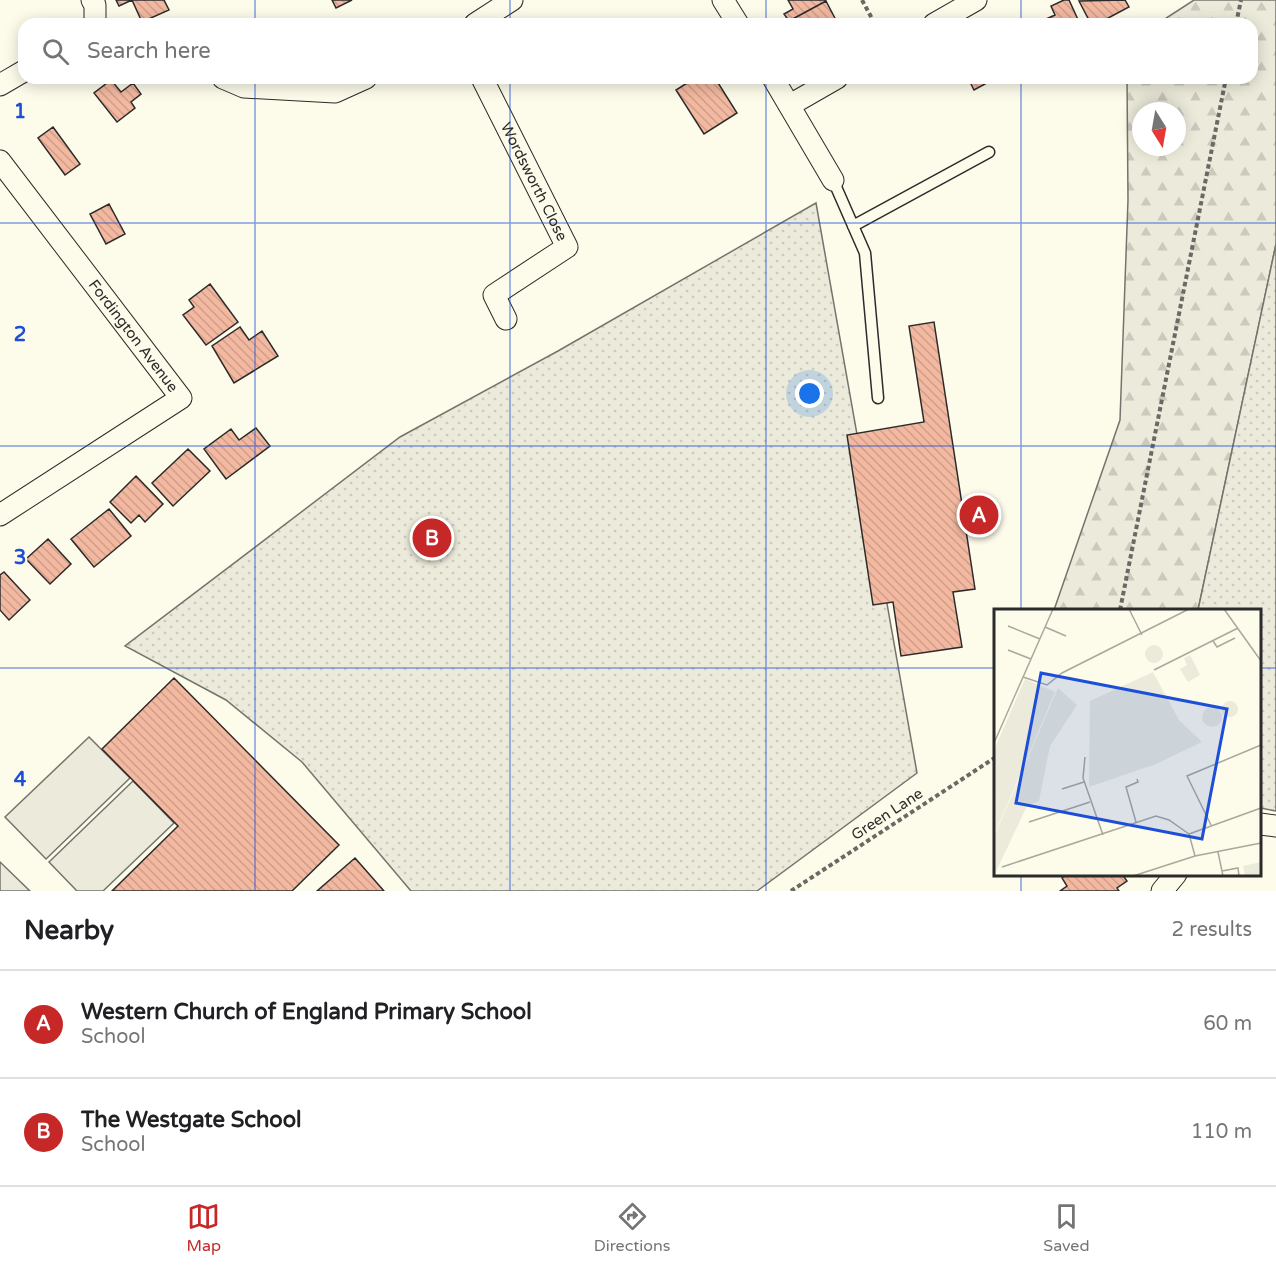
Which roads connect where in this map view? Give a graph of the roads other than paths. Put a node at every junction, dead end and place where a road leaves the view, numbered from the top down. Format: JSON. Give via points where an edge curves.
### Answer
{"nodes":[{"id":1,"x":92,"y":0,"type":"edge"},
{"id":2,"x":512,"y":0,"type":"edge"},
{"id":3,"x":723,"y":0,"type":"edge"},
{"id":4,"x":976,"y":0,"type":"edge"},
{"id":5,"x":96,"y":18,"type":"edge"},
{"id":6,"x":484,"y":18,"type":"edge"},
{"id":7,"x":734,"y":18,"type":"edge"},
{"id":8,"x":944,"y":18,"type":"edge"},
{"id":9,"x":18,"y":74,"type":"edge"},
{"id":10,"x":237,"y":84,"type":"edge"},
{"id":11,"x":353,"y":84,"type":"edge"},
{"id":12,"x":485,"y":84,"type":"edge"},
{"id":13,"x":777,"y":84,"type":"edge"},
{"id":14,"x":827,"y":84,"type":"edge"},
{"id":15,"x":0,"y":85,"type":"edge"},
{"id":16,"x":790,"y":105,"type":"junction"},
{"id":17,"x":989,"y":152,"type":"dead end"},
{"id":18,"x":0,"y":161,"type":"edge"},
{"id":19,"x":833,"y":180,"type":"joint"},
{"id":20,"x":853,"y":226,"type":"junction"},
{"id":21,"x":506,"y":319,"type":"dead end"},
{"id":22,"x":878,"y":398,"type":"dead end"},
{"id":23,"x":0,"y":515,"type":"edge"},
{"id":24,"x":1261,"y":824,"type":"edge"},
{"id":25,"x":1276,"y":826,"type":"edge"},
{"id":26,"x":1174,"y":876,"type":"edge"},
{"id":27,"x":1162,"y":891,"type":"edge"}],
"edges":[{"from":1,"to":5,"type":"street"},
{"from":2,"to":6,"type":"street"},
{"from":3,"to":7,"type":"street"},
{"from":4,"to":8,"type":"street"},
{"from":9,"to":15,"type":"street"},
{"from":10,"to":11,"type":"street","via":[[335,92]]},
{"from":12,"to":21,"type":"street","name":"Wordsworth Close","via":[[567,247],[494,295]]},
{"from":13,"to":16,"type":"street"},
{"from":14,"to":16,"type":"street"},
{"from":16,"to":19,"type":"street"},
{"from":17,"to":20,"type":"lane"},
{"from":18,"to":23,"type":"street","name":"Fordington Avenue","via":[[181,398]]},
{"from":19,"to":20,"type":"lane"},
{"from":20,"to":22,"type":"lane","via":[[865,253]]},
{"from":24,"to":25,"type":"street"},
{"from":26,"to":27,"type":"street"}]}
